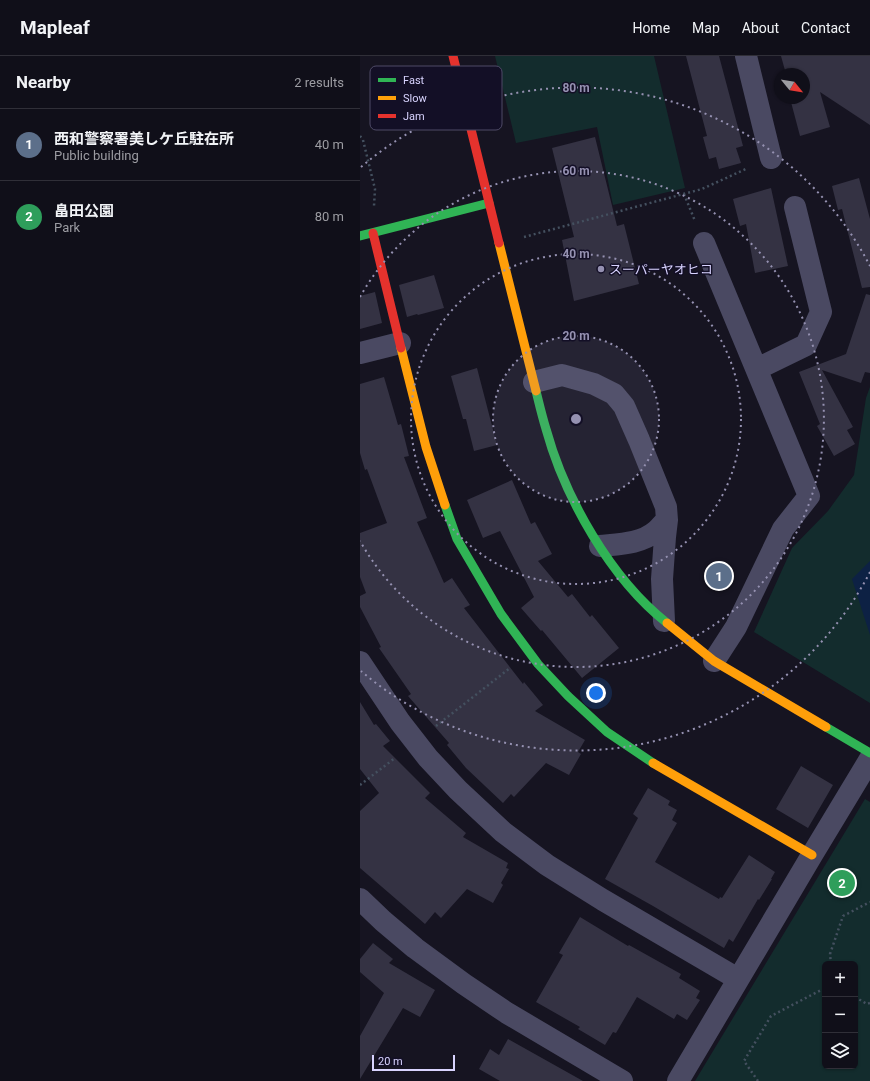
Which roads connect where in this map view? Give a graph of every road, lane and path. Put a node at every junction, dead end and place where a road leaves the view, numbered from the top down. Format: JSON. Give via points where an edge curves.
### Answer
{"nodes":[{"id":1,"x":453,"y":56,"type":"edge"},
{"id":2,"x":746,"y":56,"type":"edge"},
{"id":3,"x":455,"y":66,"type":"edge"},
{"id":4,"x":471,"y":130,"type":"edge"},
{"id":5,"x":360,"y":136,"type":"edge"},
{"id":6,"x":771,"y":158,"type":"joint"},
{"id":7,"x":489,"y":203,"type":"junction"},
{"id":8,"x":795,"y":207,"type":"dead end"},
{"id":9,"x":372,"y":233,"type":"junction"},
{"id":10,"x":360,"y":236,"type":"edge"},
{"id":11,"x":499,"y":243,"type":"junction"},
{"id":12,"x":704,"y":243,"type":"dead end"},
{"id":13,"x":400,"y":343,"type":"junction"},
{"id":14,"x":360,"y":353,"type":"edge"},
{"id":15,"x":757,"y":369,"type":"junction"},
{"id":16,"x":534,"y":382,"type":"junction"},
{"id":17,"x":667,"y":520,"type":"junction"},
{"id":18,"x":600,"y":546,"type":"junction"},
{"id":19,"x":664,"y":621,"type":"junction"},
{"id":20,"x":530,"y":653,"type":"junction"},
{"id":21,"x":714,"y":661,"type":"junction"},
{"id":22,"x":360,"y":662,"type":"edge"},
{"id":23,"x":415,"y":742,"type":"junction"},
{"id":24,"x":870,"y":753,"type":"edge"},
{"id":25,"x":870,"y":759,"type":"edge"},
{"id":26,"x":360,"y":785,"type":"edge"},
{"id":27,"x":812,"y":855,"type":"junction"},
{"id":28,"x":360,"y":899,"type":"edge"},
{"id":29,"x":870,"y":902,"type":"edge"},
{"id":30,"x":831,"y":961,"type":"edge"},
{"id":31,"x":738,"y":980,"type":"junction"},
{"id":32,"x":822,"y":990,"type":"edge"},
{"id":33,"x":858,"y":999,"type":"edge"},
{"id":34,"x":870,"y":1003,"type":"edge"},
{"id":35,"x":622,"y":1081,"type":"edge"},
{"id":36,"x":678,"y":1081,"type":"edge"},
{"id":37,"x":758,"y":1081,"type":"edge"}],
"edges":[{"from":1,"to":3,"type":"street"},
{"from":2,"to":6,"type":"street"},
{"from":4,"to":7,"type":"street"},
{"from":5,"to":9,"type":"path","via":[[375,189]]},
{"from":6,"to":11,"type":"path","via":[[702,189]]},
{"from":7,"to":9,"type":"street"},
{"from":7,"to":11,"type":"street"},
{"from":8,"to":15,"type":"street","via":[[821,312],[806,345]]},
{"from":9,"to":10,"type":"street"},
{"from":9,"to":13,"type":"street"},
{"from":11,"to":16,"type":"street"},
{"from":12,"to":15,"type":"street"},
{"from":13,"to":14,"type":"street"},
{"from":13,"to":20,"type":"street","via":[[426,447],[457,539],[501,614]]},
{"from":15,"to":21,"type":"street","via":[[809,496],[783,529],[736,627]]},
{"from":16,"to":17,"type":"street","via":[[562,375],[594,384],[614,394],[624,406],[639,440],[666,507]]},
{"from":16,"to":18,"type":"street","via":[[546,430],[559,467],[581,516]]},
{"from":17,"to":18,"type":"street","via":[[655,532],[641,540]]},
{"from":17,"to":19,"type":"street","via":[[662,579]]},
{"from":18,"to":19,"type":"street","via":[[615,569]]},
{"from":19,"to":21,"type":"street"},
{"from":20,"to":23,"type":"path"},
{"from":20,"to":27,"type":"street","via":[[568,696],[607,732],[650,761]]},
{"from":21,"to":24,"type":"street"},
{"from":22,"to":23,"type":"street"},
{"from":23,"to":26,"type":"path"},
{"from":23,"to":31,"type":"street","via":[[464,796],[503,832],[541,861]]},
{"from":25,"to":27,"type":"street"},
{"from":27,"to":31,"type":"street"},
{"from":28,"to":35,"type":"street","via":[[415,948],[464,984],[507,1013]]},
{"from":29,"to":30,"type":"path","via":[[843,916],[830,954]]},
{"from":31,"to":36,"type":"street"},
{"from":32,"to":37,"type":"path","via":[[771,1016],[744,1061]]},
{"from":33,"to":34,"type":"path"}]}
